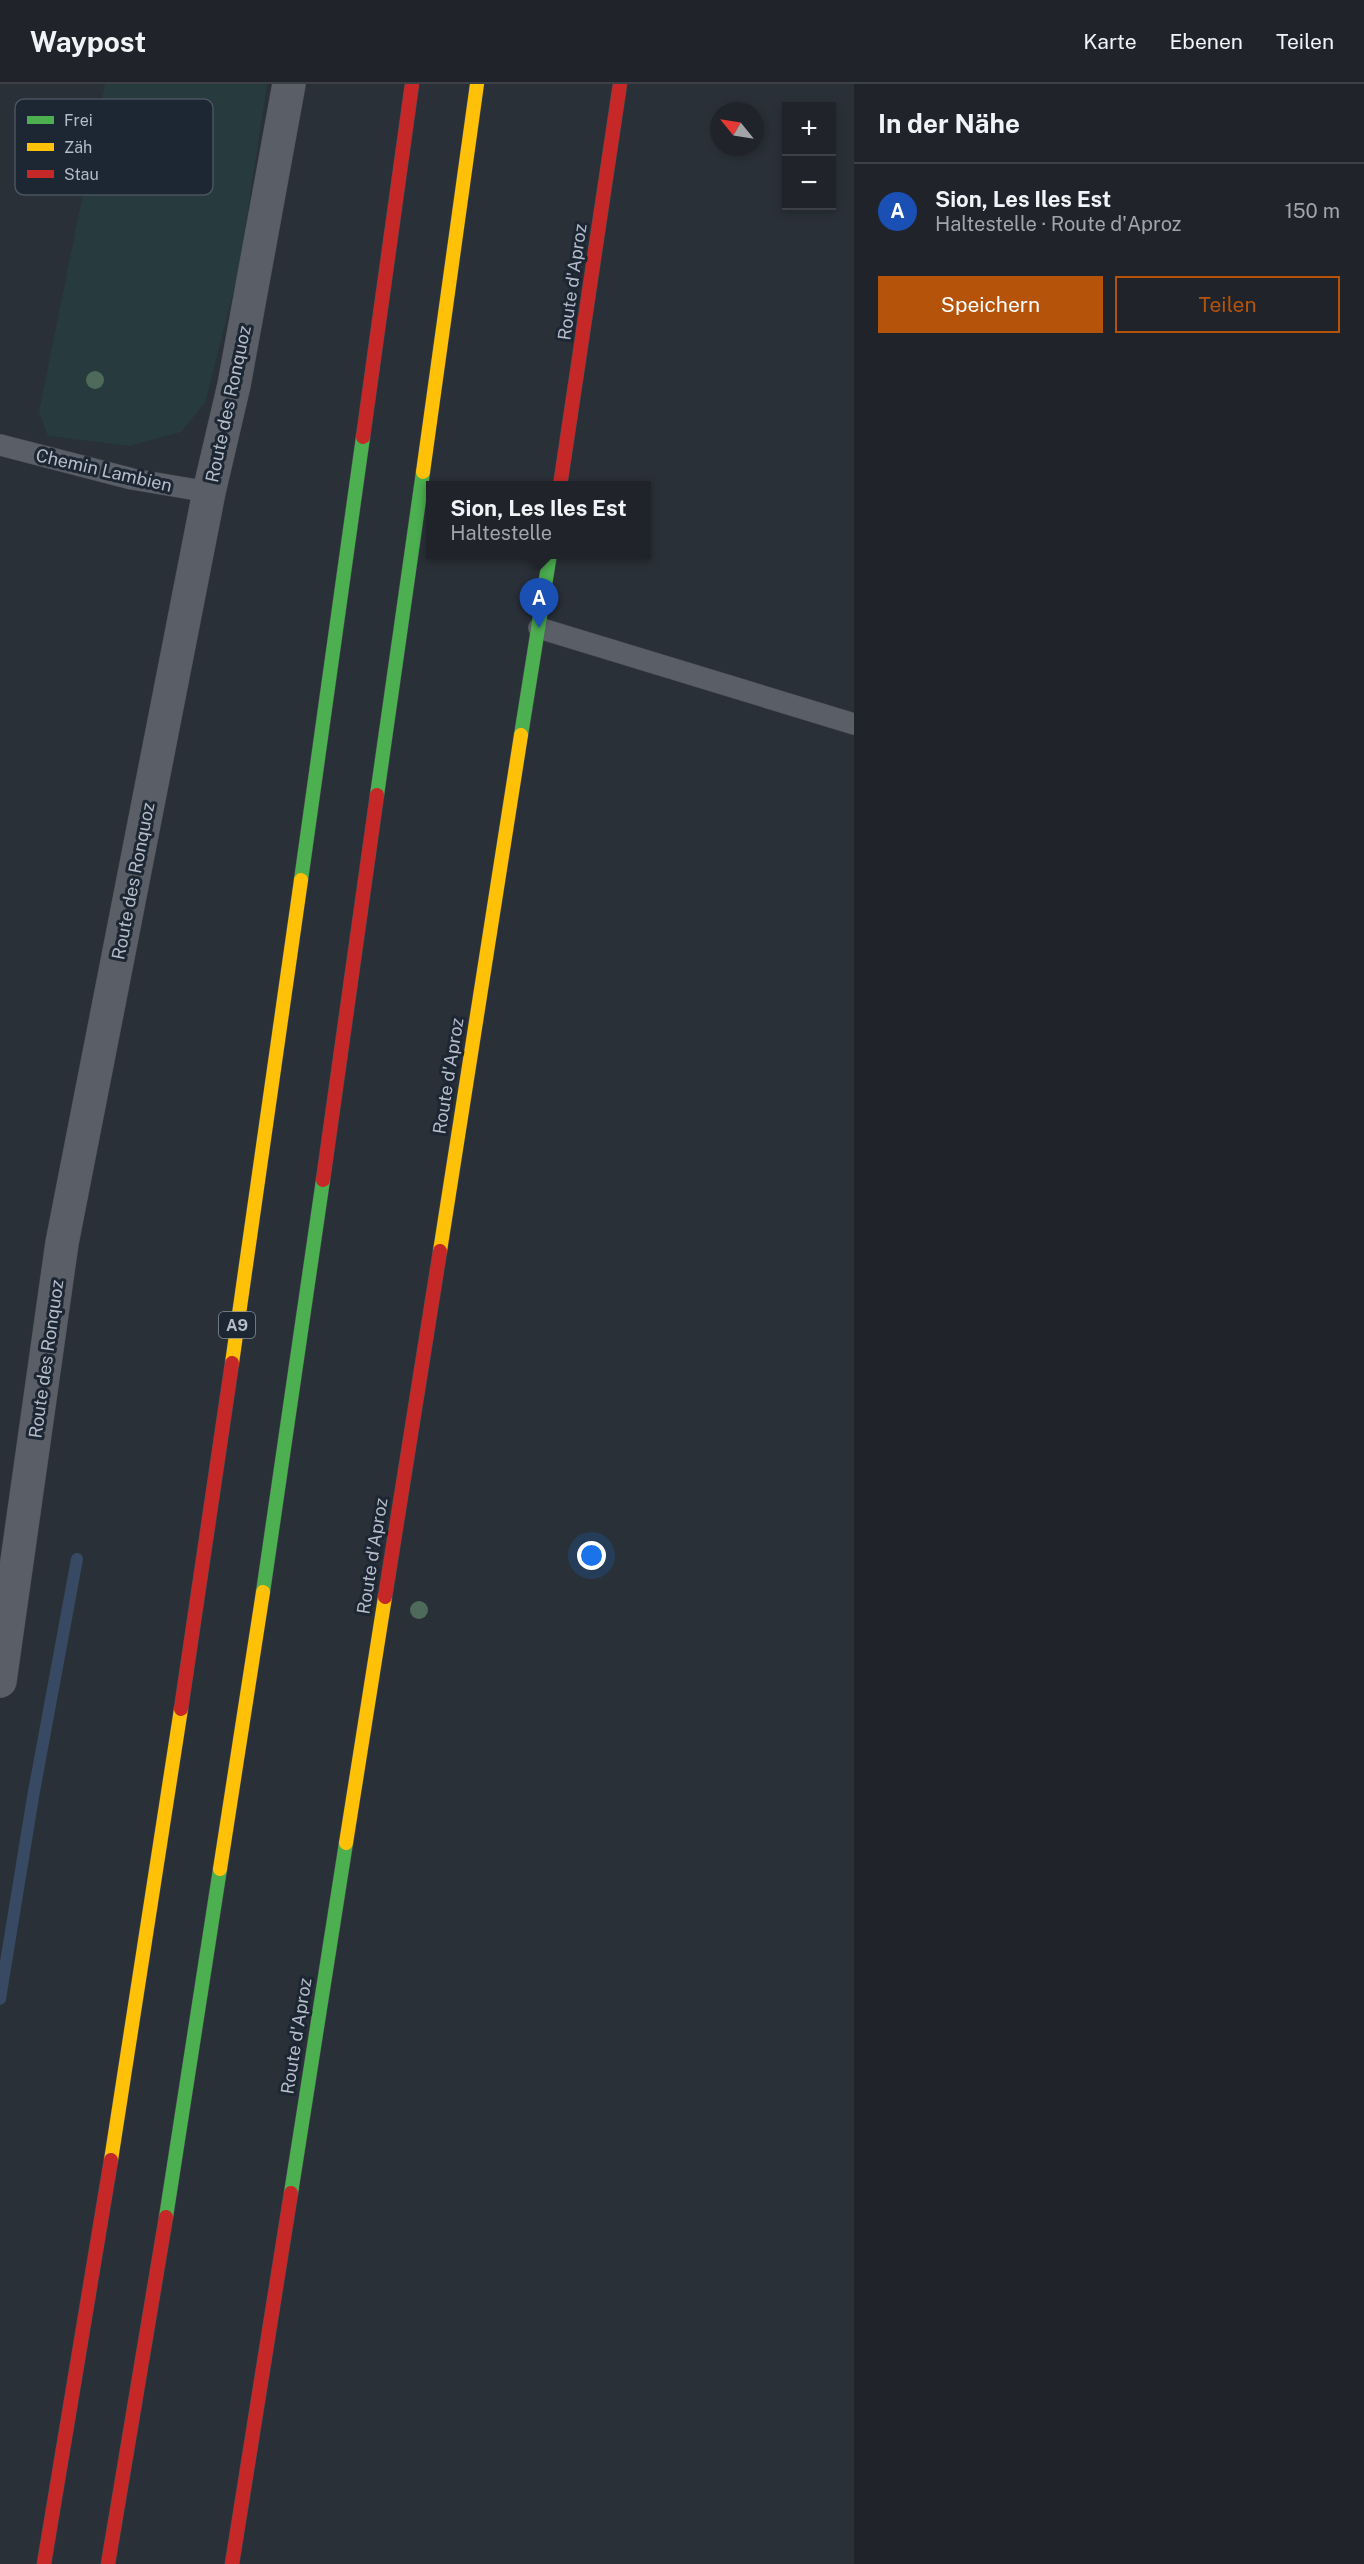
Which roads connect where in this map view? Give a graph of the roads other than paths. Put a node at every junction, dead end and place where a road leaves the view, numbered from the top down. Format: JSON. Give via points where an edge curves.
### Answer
{"nodes":[{"id":1,"x":289,"y":84,"type":"edge"},
{"id":2,"x":412,"y":84,"type":"edge"},
{"id":3,"x":477,"y":84,"type":"edge"},
{"id":4,"x":620,"y":84,"type":"edge"},
{"id":5,"x":0,"y":445,"type":"edge"},
{"id":6,"x":561,"y":481,"type":"edge"},
{"id":7,"x":209,"y":492,"type":"junction"},
{"id":8,"x":549,"y":559,"type":"edge"},
{"id":9,"x":539,"y":628,"type":"junction"},
{"id":10,"x":854,"y":724,"type":"edge"},
{"id":11,"x":0,"y":1682,"type":"edge"},
{"id":12,"x":44,"y":2564,"type":"edge"},
{"id":13,"x":108,"y":2564,"type":"edge"},
{"id":14,"x":232,"y":2564,"type":"edge"}],
"edges":[{"from":1,"to":7,"type":"street","name":"Route des Ronquoz","via":[[234,385]]},
{"from":2,"to":12,"type":"main road","number":"A9","via":[[228,1392],[118,2114]]},
{"from":3,"to":13,"type":"main road","via":[[278,1488],[188,2079]]},
{"from":4,"to":6,"type":"main road","name":"Route d'Aproz"},
{"from":5,"to":7,"type":"lane","name":"Chemin Lambien","via":[[132,479]]},
{"from":7,"to":11,"type":"street","name":"Route des Ronquoz","via":[[62,1243]]},
{"from":8,"to":9,"type":"main road","name":"Route d'Aproz"},
{"from":9,"to":10,"type":"lane"},
{"from":9,"to":14,"type":"main road","name":"Route d'Aproz"}]}
